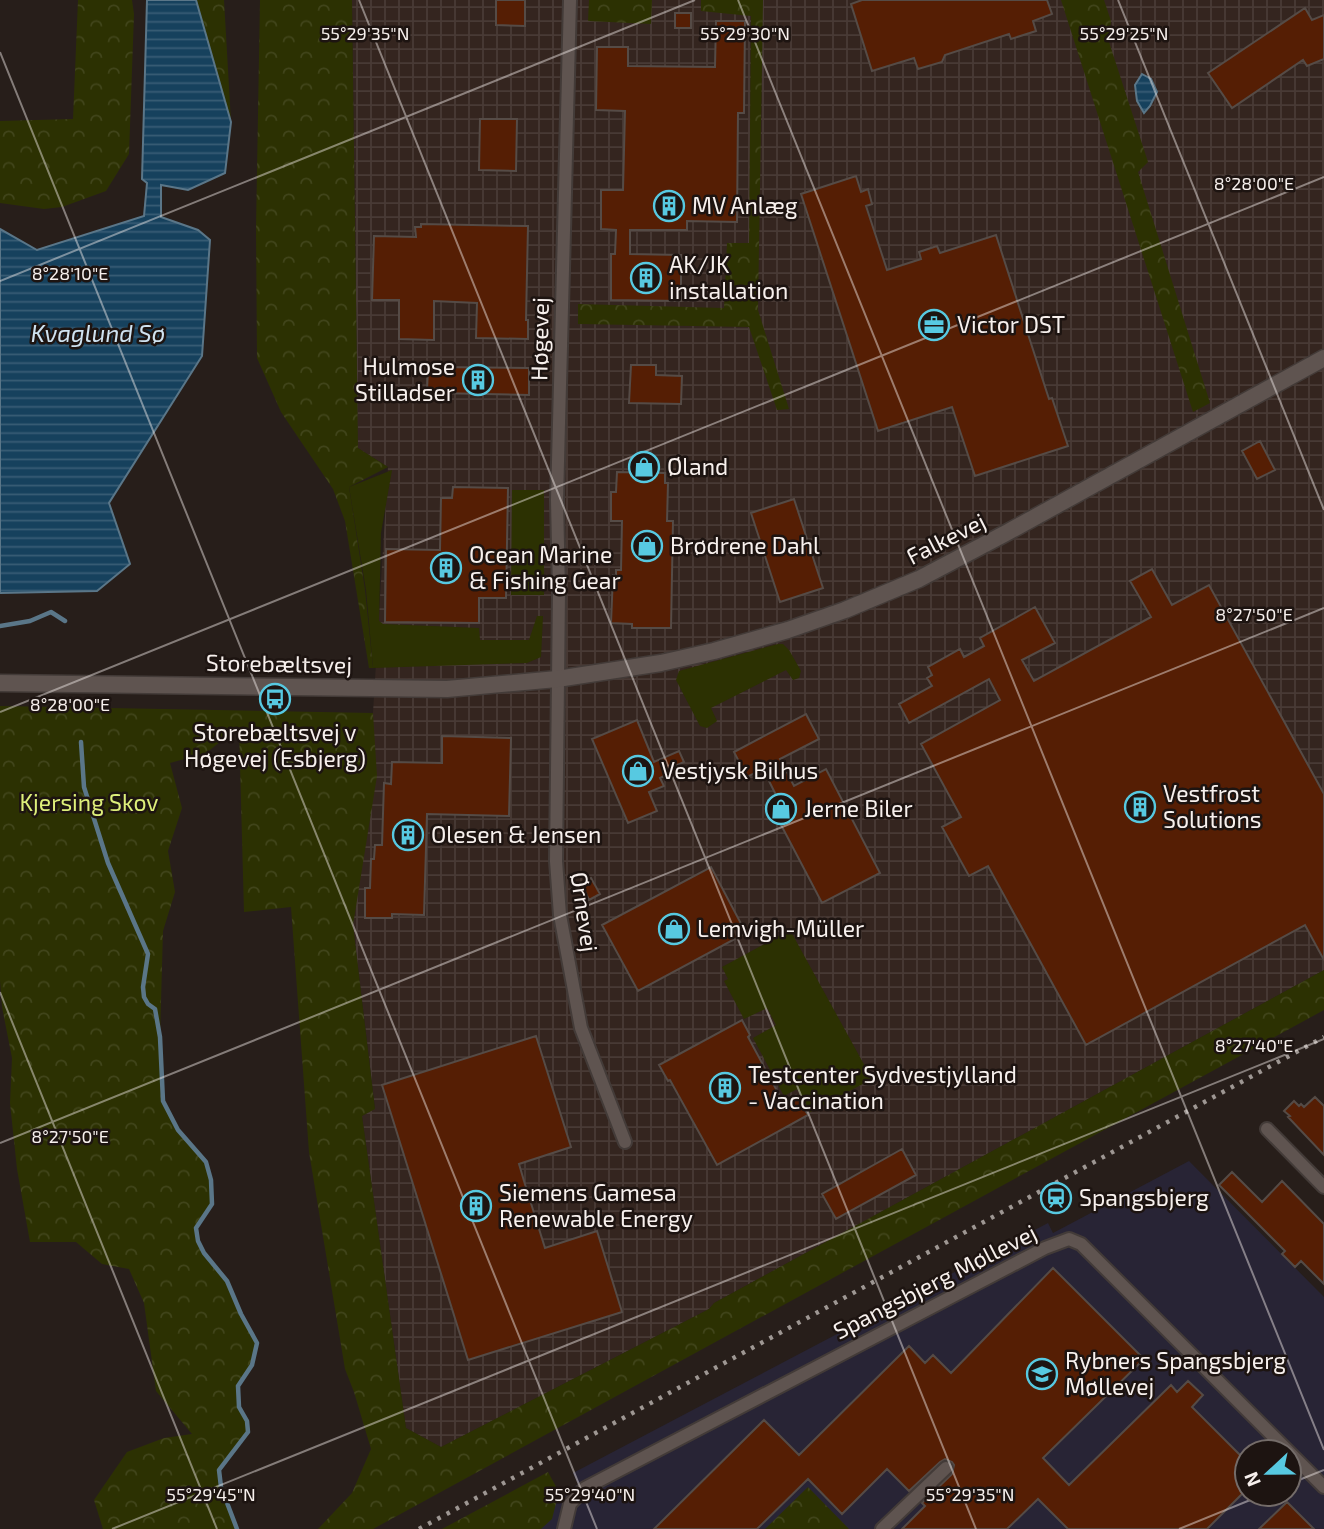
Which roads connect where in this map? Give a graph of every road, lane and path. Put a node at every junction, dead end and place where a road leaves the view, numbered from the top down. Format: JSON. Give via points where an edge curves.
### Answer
{"nodes":[{"id":1,"x":570,"y":0,"type":"edge"},
{"id":2,"x":1324,"y":358,"type":"edge"},
{"id":3,"x":557,"y":679,"type":"junction"},
{"id":4,"x":0,"y":682,"type":"edge"},
{"id":5,"x":1267,"y":1129,"type":"dead end"},
{"id":6,"x":625,"y":1142,"type":"dead end"},
{"id":7,"x":1324,"y":1187,"type":"edge"},
{"id":8,"x":946,"y":1468,"type":"dead end"},
{"id":9,"x":1324,"y":1487,"type":"edge"},
{"id":10,"x":564,"y":1529,"type":"edge"},
{"id":11,"x":882,"y":1529,"type":"edge"}],
"edges":[{"from":1,"to":3,"type":"street","name":"Høgevej"},
{"from":2,"to":3,"type":"street","name":"Falkevej","via":[[919,579],[788,630],[714,651]]},
{"from":3,"to":4,"type":"street","name":"Storebæltsvej","via":[[447,689]]},
{"from":3,"to":6,"type":"street","name":"Ørnevej","via":[[560,915],[581,1027]]},
{"from":5,"to":7,"type":"street"},
{"from":8,"to":11,"type":"street"},
{"from":9,"to":10,"type":"street","name":"Spangsbjerg Møllevej","via":[[1081,1244],[1069,1239],[585,1488],[570,1504]]}]}
